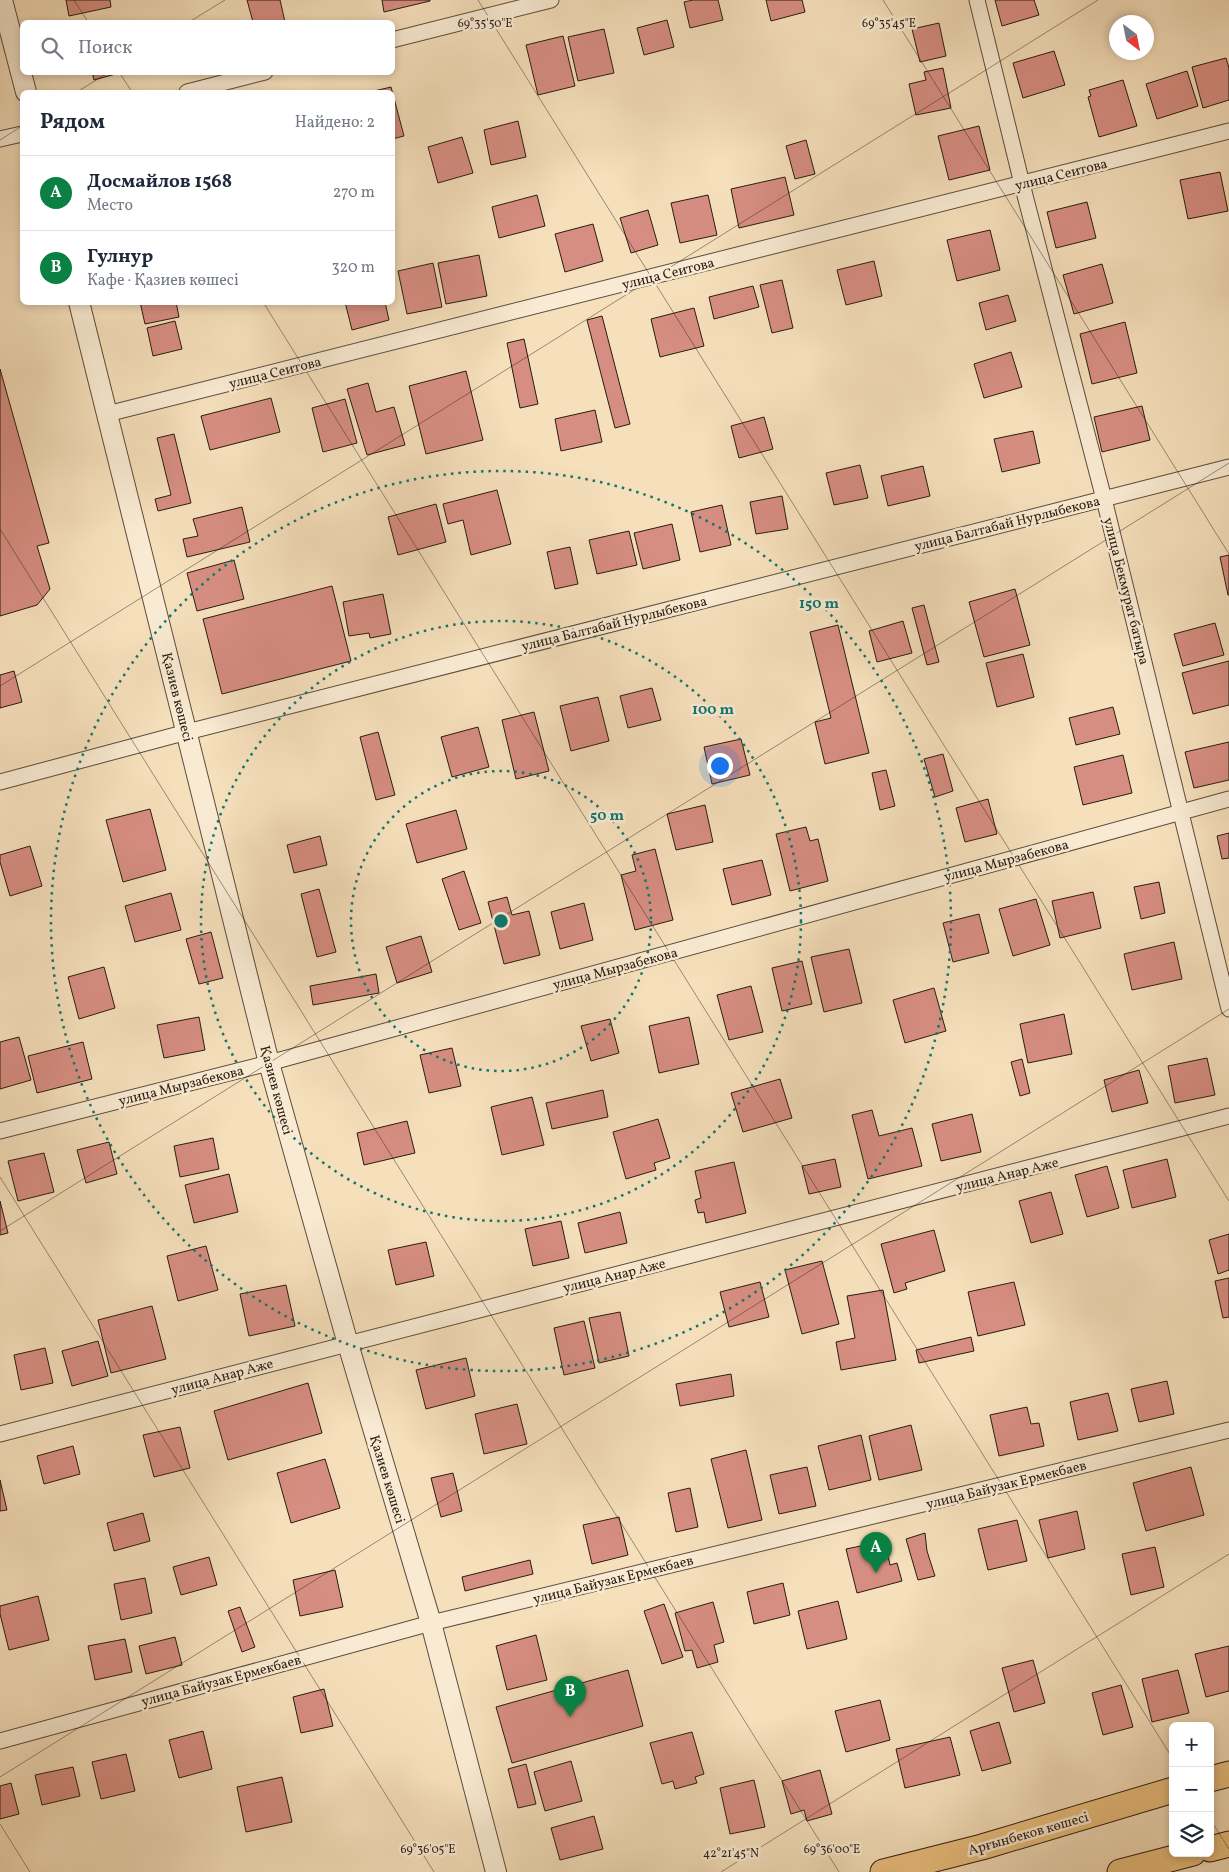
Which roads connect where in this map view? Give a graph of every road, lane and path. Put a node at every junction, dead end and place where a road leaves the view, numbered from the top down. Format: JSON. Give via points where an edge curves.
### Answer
{"nodes":[{"id":1,"x":2,"y":0,"type":"edge"},
{"id":2,"x":551,"y":0,"type":"edge"},
{"id":3,"x":977,"y":0,"type":"edge"},
{"id":4,"x":395,"y":39,"type":"edge"},
{"id":5,"x":20,"y":69,"type":"edge"},
{"id":6,"x":22,"y":75,"type":"edge"},
{"id":7,"x":253,"y":75,"type":"edge"},
{"id":8,"x":25,"y":90,"type":"edge"},
{"id":9,"x":194,"y":90,"type":"edge"},
{"id":10,"x":1229,"y":131,"type":"edge"},
{"id":11,"x":20,"y":134,"type":"edge"},
{"id":12,"x":0,"y":139,"type":"edge"},
{"id":13,"x":1022,"y":184,"type":"junction"},
{"id":14,"x":80,"y":305,"type":"edge"},
{"id":15,"x":107,"y":414,"type":"junction"},
{"id":16,"x":1229,"y":467,"type":"edge"},
{"id":17,"x":1104,"y":499,"type":"junction"},
{"id":18,"x":187,"y":732,"type":"junction"},
{"id":19,"x":0,"y":782,"type":"edge"},
{"id":20,"x":1229,"y":799,"type":"edge"},
{"id":21,"x":1180,"y":812,"type":"junction"},
{"id":22,"x":1229,"y":1009,"type":"edge"},
{"id":23,"x":269,"y":1063,"type":"junction"},
{"id":24,"x":1229,"y":1116,"type":"edge"},
{"id":25,"x":0,"y":1131,"type":"edge"},
{"id":26,"x":348,"y":1344,"type":"junction"},
{"id":27,"x":1229,"y":1430,"type":"edge"},
{"id":28,"x":0,"y":1434,"type":"edge"},
{"id":29,"x":431,"y":1623,"type":"junction"},
{"id":30,"x":0,"y":1741,"type":"edge"},
{"id":31,"x":1229,"y":1774,"type":"edge"},
{"id":32,"x":1214,"y":1778,"type":"edge"},
{"id":33,"x":1169,"y":1791,"type":"edge"},
{"id":34,"x":1229,"y":1844,"type":"edge"},
{"id":35,"x":1214,"y":1848,"type":"edge"},
{"id":36,"x":1177,"y":1857,"type":"edge"},
{"id":37,"x":496,"y":1872,"type":"edge"},
{"id":38,"x":883,"y":1872,"type":"edge"},
{"id":39,"x":1120,"y":1872,"type":"edge"}],
"edges":[{"from":1,"to":5,"type":"street"},
{"from":2,"to":4,"type":"street"},
{"from":3,"to":13,"type":"street","name":"улица Бекмурат батыра"},
{"from":6,"to":8,"type":"street"},
{"from":7,"to":9,"type":"street"},
{"from":10,"to":13,"type":"street","name":"улица Сеитова"},
{"from":11,"to":12,"type":"street"},
{"from":13,"to":15,"type":"street","name":"улица Сеитова"},
{"from":13,"to":17,"type":"street","name":"улица Бекмурат батыра"},
{"from":14,"to":15,"type":"street","name":"Қазиев көшесі"},
{"from":15,"to":18,"type":"street","name":"Қазиев көшесі"},
{"from":16,"to":17,"type":"street","name":"улица Балтабай Нурлыбекова"},
{"from":17,"to":18,"type":"street","name":"улица Балтабай Нурлыбекова"},
{"from":17,"to":21,"type":"street","name":"улица Бекмурат батыра"},
{"from":18,"to":19,"type":"street","name":"улица Балтабай Нурлыбекова"},
{"from":18,"to":23,"type":"street","name":"Қазиев көшесі"},
{"from":20,"to":21,"type":"street","name":"улица Мырзабекова"},
{"from":21,"to":22,"type":"street","name":"улица Бекмурат батыра"},
{"from":21,"to":23,"type":"street","name":"улица Мырзабекова"},
{"from":23,"to":25,"type":"street","name":"улица Мырзабекова"},
{"from":23,"to":26,"type":"street","name":"Қазиев көшесі"},
{"from":24,"to":26,"type":"street","name":"улица Анар Аже"},
{"from":26,"to":28,"type":"street","name":"улица Анар Аже"},
{"from":26,"to":29,"type":"street","name":"Қазиев көшесі"},
{"from":27,"to":29,"type":"street","name":"улица Байузак Ермекбаев"},
{"from":29,"to":30,"type":"street","name":"улица Байузак Ермекбаев"},
{"from":29,"to":37,"type":"street","name":"Қазиев көшесі"},
{"from":31,"to":32,"type":"main road"},
{"from":33,"to":38,"type":"main road","name":"Арғынбеков көшесі"},
{"from":34,"to":35,"type":"main road"},
{"from":36,"to":39,"type":"main road"}]}
